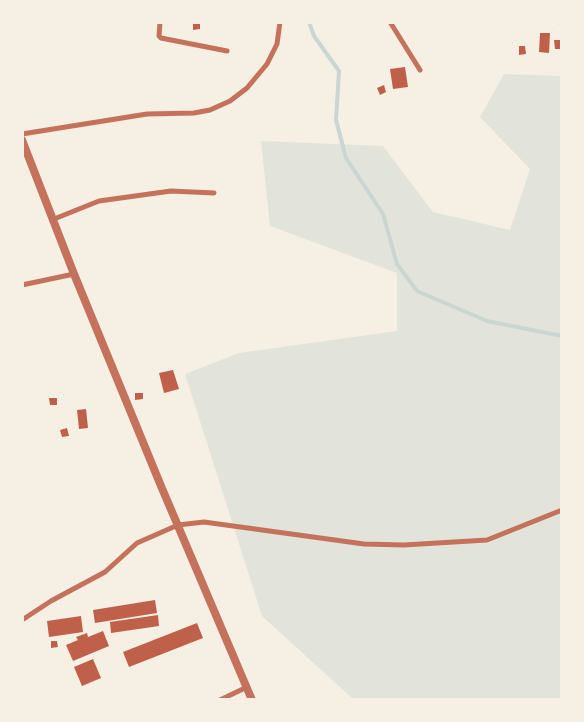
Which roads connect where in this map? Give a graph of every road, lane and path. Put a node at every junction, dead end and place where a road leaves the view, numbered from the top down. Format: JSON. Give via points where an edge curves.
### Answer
{"nodes":[{"id":1,"x":160,"y":22,"type":"edge"},
{"id":2,"x":280,"y":22,"type":"edge"},
{"id":3,"x":390,"y":22,"type":"edge"},
{"id":4,"x":227,"y":51,"type":"dead end"},
{"id":5,"x":420,"y":70,"type":"dead end"},
{"id":6,"x":22,"y":134,"type":"edge"},
{"id":7,"x":22,"y":140,"type":"edge"},
{"id":8,"x":214,"y":193,"type":"dead end"},
{"id":9,"x":54,"y":219,"type":"junction"},
{"id":10,"x":74,"y":274,"type":"junction"},
{"id":11,"x":22,"y":285,"type":"edge"},
{"id":12,"x":562,"y":510,"type":"edge"},
{"id":13,"x":178,"y":526,"type":"junction"},
{"id":14,"x":22,"y":620,"type":"edge"},
{"id":15,"x":247,"y":687,"type":"junction"},
{"id":16,"x":220,"y":700,"type":"edge"},
{"id":17,"x":252,"y":700,"type":"edge"}],
"edges":[{"from":1,"to":4,"type":"street","via":[[161,38]]},
{"from":2,"to":6,"type":"street","via":[[277,44],[267,64],[247,88],[210,110],[146,114]]},
{"from":3,"to":5,"type":"street"},
{"from":7,"to":9,"type":"street"},
{"from":8,"to":9,"type":"street","via":[[171,191],[99,201]]},
{"from":9,"to":10,"type":"street"},
{"from":10,"to":11,"type":"street"},
{"from":10,"to":13,"type":"street"},
{"from":12,"to":13,"type":"street","via":[[487,540],[404,545],[364,544],[204,522]]},
{"from":13,"to":14,"type":"street","via":[[137,543],[105,572]]},
{"from":13,"to":15,"type":"street"},
{"from":15,"to":16,"type":"street"},
{"from":15,"to":17,"type":"street"}]}
